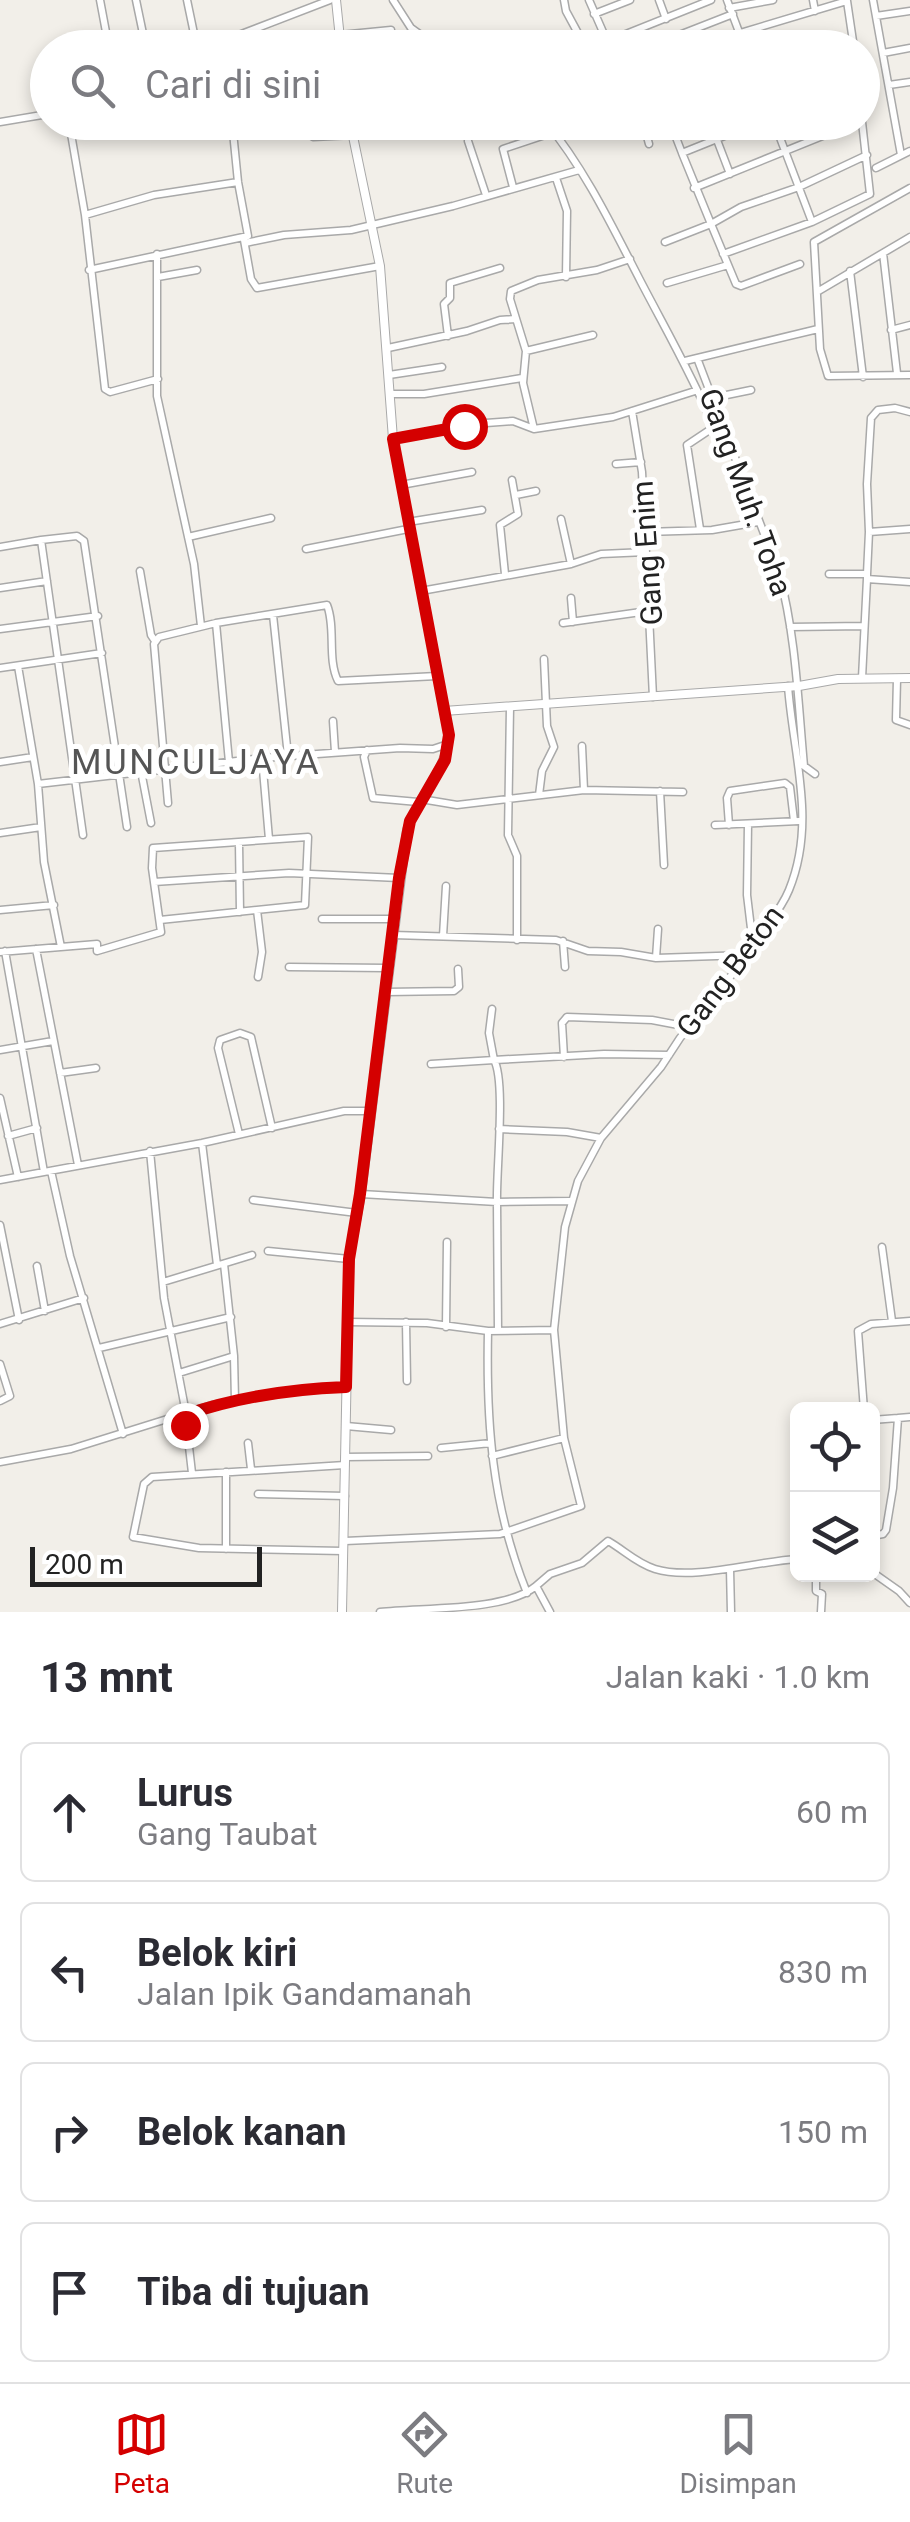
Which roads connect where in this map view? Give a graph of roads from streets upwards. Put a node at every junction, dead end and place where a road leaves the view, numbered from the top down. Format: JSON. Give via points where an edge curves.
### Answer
{"nodes":[{"id":1,"x":100,"y":0,"type":"edge"},
{"id":2,"x":136,"y":0,"type":"edge"},
{"id":3,"x":187,"y":0,"type":"edge"},
{"id":4,"x":333,"y":0,"type":"edge"},
{"id":5,"x":394,"y":0,"type":"edge"},
{"id":6,"x":564,"y":0,"type":"edge"},
{"id":7,"x":589,"y":0,"type":"edge"},
{"id":8,"x":630,"y":0,"type":"edge"},
{"id":9,"x":659,"y":0,"type":"edge"},
{"id":10,"x":712,"y":0,"type":"edge"},
{"id":11,"x":772,"y":0,"type":"edge"},
{"id":12,"x":813,"y":0,"type":"edge"},
{"id":13,"x":873,"y":0,"type":"edge"},
{"id":14,"x":847,"y":1,"type":"edge"},
{"id":15,"x":730,"y":7,"type":"edge"},
{"id":16,"x":815,"y":11,"type":"junction"},
{"id":17,"x":910,"y":11,"type":"edge"},
{"id":18,"x":594,"y":14,"type":"junction"},
{"id":19,"x":876,"y":16,"type":"junction"},
{"id":20,"x":666,"y":19,"type":"junction"},
{"id":21,"x":106,"y":30,"type":"edge"},
{"id":22,"x":142,"y":30,"type":"edge"},
{"id":23,"x":193,"y":30,"type":"edge"},
{"id":24,"x":256,"y":30,"type":"edge"},
{"id":25,"x":339,"y":30,"type":"edge"},
{"id":26,"x":414,"y":30,"type":"edge"},
{"id":27,"x":578,"y":30,"type":"edge"},
{"id":28,"x":601,"y":30,"type":"edge"},
{"id":29,"x":641,"y":30,"type":"edge"},
{"id":30,"x":683,"y":30,"type":"edge"},
{"id":31,"x":750,"y":30,"type":"edge"},
{"id":32,"x":851,"y":30,"type":"edge"},
{"id":33,"x":879,"y":30,"type":"edge"},
{"id":34,"x":880,"y":37,"type":"edge"},
{"id":35,"x":910,"y":48,"type":"edge"},
{"id":36,"x":883,"y":53,"type":"junction"},
{"id":37,"x":910,"y":82,"type":"edge"},
{"id":38,"x":888,"y":85,"type":"junction"},
{"id":39,"x":30,"y":117,"type":"edge"},
{"id":40,"x":0,"y":122,"type":"edge"},
{"id":41,"x":72,"y":140,"type":"edge"},
{"id":42,"x":234,"y":140,"type":"edge"},
{"id":43,"x":354,"y":140,"type":"edge"},
{"id":44,"x":530,"y":140,"type":"edge"},
{"id":45,"x":559,"y":140,"type":"edge"},
{"id":46,"x":648,"y":140,"type":"edge"},
{"id":47,"x":677,"y":140,"type":"edge"},
{"id":48,"x":718,"y":140,"type":"joint"},
{"id":49,"x":781,"y":140,"type":"edge"},
{"id":50,"x":814,"y":140,"type":"edge"},
{"id":51,"x":863,"y":140,"type":"edge"},
{"id":52,"x":468,"y":141,"type":"dead end"},
{"id":53,"x":649,"y":144,"type":"dead end"},
{"id":54,"x":910,"y":150,"type":"edge"},
{"id":55,"x":786,"y":151,"type":"junction"},
{"id":56,"x":682,"y":153,"type":"junction"},
{"id":57,"x":867,"y":155,"type":"junction"},
{"id":58,"x":901,"y":156,"type":"junction"},
{"id":59,"x":876,"y":168,"type":"dead end"},
{"id":60,"x":578,"y":170,"type":"junction"},
{"id":61,"x":730,"y":174,"type":"junction"},
{"id":62,"x":556,"y":178,"type":"junction"},
{"id":63,"x":238,"y":182,"type":"junction"},
{"id":64,"x":799,"y":186,"type":"junction"},
{"id":65,"x":512,"y":188,"type":"junction"},
{"id":66,"x":694,"y":188,"type":"junction"},
{"id":67,"x":910,"y":188,"type":"edge"},
{"id":68,"x":486,"y":195,"type":"junction"},
{"id":69,"x":85,"y":216,"type":"junction"},
{"id":70,"x":812,"y":222,"type":"junction"},
{"id":71,"x":711,"y":224,"type":"junction"},
{"id":72,"x":370,"y":225,"type":"junction"},
{"id":73,"x":910,"y":237,"type":"edge"},
{"id":74,"x":245,"y":241,"type":"junction"},
{"id":75,"x":664,"y":242,"type":"dead end"},
{"id":76,"x":883,"y":253,"type":"junction"},
{"id":77,"x":156,"y":254,"type":"junction"},
{"id":78,"x":723,"y":254,"type":"junction"},
{"id":79,"x":630,"y":259,"type":"junction"},
{"id":80,"x":728,"y":264,"type":"junction"},
{"id":81,"x":800,"y":264,"type":"dead end"},
{"id":82,"x":380,"y":266,"type":"junction"},
{"id":83,"x":500,"y":268,"type":"dead end"},
{"id":84,"x":89,"y":270,"type":"junction"},
{"id":85,"x":197,"y":270,"type":"dead end"},
{"id":86,"x":850,"y":272,"type":"junction"},
{"id":87,"x":566,"y":277,"type":"junction"},
{"id":88,"x":158,"y":278,"type":"junction"},
{"id":89,"x":667,"y":283,"type":"dead end"},
{"id":90,"x":817,"y":292,"type":"junction"},
{"id":91,"x":516,"y":319,"type":"junction"},
{"id":92,"x":910,"y":325,"type":"edge"},
{"id":93,"x":818,"y":329,"type":"junction"},
{"id":94,"x":891,"y":330,"type":"junction"},
{"id":95,"x":593,"y":335,"type":"dead end"},
{"id":96,"x":448,"y":336,"type":"junction"},
{"id":97,"x":388,"y":348,"type":"junction"},
{"id":98,"x":526,"y":351,"type":"junction"},
{"id":99,"x":691,"y":359,"type":"junction"},
{"id":100,"x":442,"y":367,"type":"dead end"},
{"id":101,"x":897,"y":373,"type":"junction"},
{"id":102,"x":389,"y":375,"type":"junction"},
{"id":103,"x":910,"y":375,"type":"edge"},
{"id":104,"x":522,"y":378,"type":"junction"},
{"id":105,"x":862,"y":378,"type":"junction"},
{"id":106,"x":158,"y":379,"type":"junction"},
{"id":107,"x":750,"y":390,"type":"dead end"},
{"id":108,"x":695,"y":391,"type":"junction"},
{"id":109,"x":390,"y":394,"type":"junction"},
{"id":110,"x":712,"y":398,"type":"junction"},
{"id":111,"x":632,"y":411,"type":"junction"},
{"id":112,"x":910,"y":412,"type":"edge"},
{"id":113,"x":534,"y":429,"type":"junction"},
{"id":114,"x":393,"y":439,"type":"junction"},
{"id":115,"x":641,"y":462,"type":"junction"},
{"id":116,"x":616,"y":464,"type":"dead end"},
{"id":117,"x":472,"y":472,"type":"dead end"},
{"id":118,"x":512,"y":480,"type":"dead end"},
{"id":119,"x":401,"y":485,"type":"junction"},
{"id":120,"x":536,"y":491,"type":"dead end"},
{"id":121,"x":516,"y":495,"type":"junction"},
{"id":122,"x":482,"y":510,"type":"dead end"},
{"id":123,"x":271,"y":518,"type":"dead end"},
{"id":124,"x":562,"y":519,"type":"dead end"},
{"id":125,"x":752,"y":522,"type":"junction"},
{"id":126,"x":408,"y":526,"type":"junction"},
{"id":127,"x":700,"y":528,"type":"junction"},
{"id":128,"x":910,"y":528,"type":"edge"},
{"id":129,"x":645,"y":532,"type":"junction"},
{"id":130,"x":869,"y":532,"type":"junction"},
{"id":131,"x":188,"y":537,"type":"junction"},
{"id":132,"x":41,"y":540,"type":"junction"},
{"id":133,"x":0,"y":548,"type":"edge"},
{"id":134,"x":306,"y":549,"type":"dead end"},
{"id":135,"x":646,"y":552,"type":"junction"},
{"id":136,"x":571,"y":564,"type":"junction"},
{"id":137,"x":140,"y":571,"type":"dead end"},
{"id":138,"x":505,"y":574,"type":"junction"},
{"id":139,"x":829,"y":574,"type":"dead end"},
{"id":140,"x":867,"y":576,"type":"junction"},
{"id":141,"x":47,"y":581,"type":"junction"},
{"id":142,"x":910,"y":582,"type":"edge"},
{"id":143,"x":0,"y":588,"type":"edge"},
{"id":144,"x":420,"y":592,"type":"junction"},
{"id":145,"x":571,"y":598,"type":"dead end"},
{"id":146,"x":648,"y":611,"type":"junction"},
{"id":147,"x":274,"y":615,"type":"junction"},
{"id":148,"x":98,"y":616,"type":"junction"},
{"id":149,"x":54,"y":622,"type":"junction"},
{"id":150,"x":574,"y":622,"type":"junction"},
{"id":151,"x":216,"y":623,"type":"junction"},
{"id":152,"x":563,"y":623,"type":"dead end"},
{"id":153,"x":201,"y":626,"type":"junction"},
{"id":154,"x":864,"y":626,"type":"junction"},
{"id":155,"x":790,"y":627,"type":"junction"},
{"id":156,"x":0,"y":629,"type":"edge"},
{"id":157,"x":155,"y":641,"type":"junction"},
{"id":158,"x":102,"y":653,"type":"junction"},
{"id":159,"x":60,"y":658,"type":"junction"},
{"id":160,"x":544,"y":659,"type":"dead end"},
{"id":161,"x":18,"y":666,"type":"junction"},
{"id":162,"x":0,"y":668,"type":"edge"},
{"id":163,"x":437,"y":676,"type":"junction"},
{"id":164,"x":862,"y":678,"type":"junction"},
{"id":165,"x":910,"y":678,"type":"edge"},
{"id":166,"x":897,"y":679,"type":"junction"},
{"id":167,"x":788,"y":686,"type":"junction"},
{"id":168,"x":799,"y":686,"type":"junction"},
{"id":169,"x":653,"y":697,"type":"junction"},
{"id":170,"x":546,"y":704,"type":"junction"},
{"id":171,"x":510,"y":707,"type":"junction"},
{"id":172,"x":444,"y":710,"type":"junction"},
{"id":173,"x":333,"y":721,"type":"dead end"},
{"id":174,"x":910,"y":724,"type":"edge"},
{"id":175,"x":448,"y":744,"type":"junction"},
{"id":176,"x":582,"y":746,"type":"dead end"},
{"id":177,"x":367,"y":750,"type":"junction"},
{"id":178,"x":335,"y":752,"type":"junction"},
{"id":179,"x":32,"y":756,"type":"junction"},
{"id":180,"x":288,"y":756,"type":"junction"},
{"id":181,"x":262,"y":758,"type":"junction"},
{"id":182,"x":0,"y":762,"type":"edge"},
{"id":183,"x":230,"y":762,"type":"junction"},
{"id":184,"x":165,"y":768,"type":"junction"},
{"id":185,"x":140,"y":770,"type":"junction"},
{"id":186,"x":120,"y":773,"type":"junction"},
{"id":187,"x":815,"y":774,"type":"dead end"},
{"id":188,"x":77,"y":780,"type":"junction"},
{"id":189,"x":38,"y":784,"type":"junction"},
{"id":190,"x":584,"y":790,"type":"junction"},
{"id":191,"x":660,"y":791,"type":"junction"},
{"id":192,"x":684,"y":792,"type":"dead end"},
{"id":193,"x":539,"y":794,"type":"junction"},
{"id":194,"x":508,"y":799,"type":"junction"},
{"id":195,"x":420,"y":801,"type":"junction"},
{"id":196,"x":168,"y":803,"type":"dead end"},
{"id":197,"x":799,"y":821,"type":"junction"},
{"id":198,"x":151,"y":824,"type":"dead end"},
{"id":199,"x":748,"y":824,"type":"junction"},
{"id":200,"x":715,"y":825,"type":"dead end"},
{"id":201,"x":728,"y":825,"type":"junction"},
{"id":202,"x":41,"y":827,"type":"junction"},
{"id":203,"x":127,"y":827,"type":"dead end"},
{"id":204,"x":0,"y":833,"type":"edge"},
{"id":205,"x":84,"y":835,"type":"dead end"},
{"id":206,"x":270,"y":839,"type":"junction"},
{"id":207,"x":239,"y":842,"type":"junction"},
{"id":208,"x":664,"y":866,"type":"dead end"},
{"id":209,"x":306,"y":874,"type":"junction"},
{"id":210,"x":239,"y":875,"type":"junction"},
{"id":211,"x":399,"y":878,"type":"junction"},
{"id":212,"x":154,"y":882,"type":"junction"},
{"id":213,"x":446,"y":886,"type":"dead end"},
{"id":214,"x":54,"y":905,"type":"junction"},
{"id":215,"x":0,"y":910,"type":"edge"},
{"id":216,"x":257,"y":910,"type":"junction"},
{"id":217,"x":240,"y":912,"type":"junction"},
{"id":218,"x":322,"y":919,"type":"dead end"},
{"id":219,"x":160,"y":920,"type":"junction"},
{"id":220,"x":394,"y":920,"type":"junction"},
{"id":221,"x":658,"y":929,"type":"dead end"},
{"id":222,"x":392,"y":935,"type":"junction"},
{"id":223,"x":443,"y":936,"type":"junction"},
{"id":224,"x":517,"y":940,"type":"junction"},
{"id":225,"x":563,"y":940,"type":"junction"},
{"id":226,"x":753,"y":944,"type":"junction"},
{"id":227,"x":61,"y":946,"type":"junction"},
{"id":228,"x":36,"y":949,"type":"junction"},
{"id":229,"x":2,"y":951,"type":"edge"},
{"id":230,"x":748,"y":955,"type":"junction"},
{"id":231,"x":656,"y":958,"type":"junction"},
{"id":232,"x":290,"y":967,"type":"dead end"},
{"id":233,"x":565,"y":967,"type":"dead end"},
{"id":234,"x":387,"y":968,"type":"junction"},
{"id":235,"x":458,"y":969,"type":"dead end"},
{"id":236,"x":258,"y":977,"type":"dead end"},
{"id":237,"x":384,"y":992,"type":"junction"},
{"id":238,"x":492,"y":1010,"type":"dead end"},
{"id":239,"x":690,"y":1027,"type":"junction"},
{"id":240,"x":52,"y":1041,"type":"junction"},
{"id":241,"x":22,"y":1044,"type":"junction"},
{"id":242,"x":0,"y":1050,"type":"edge"},
{"id":243,"x":669,"y":1056,"type":"junction"},
{"id":244,"x":564,"y":1057,"type":"junction"},
{"id":245,"x":494,"y":1060,"type":"junction"},
{"id":246,"x":431,"y":1064,"type":"dead end"},
{"id":247,"x":96,"y":1068,"type":"dead end"},
{"id":248,"x":60,"y":1072,"type":"junction"},
{"id":249,"x":0,"y":1098,"type":"edge"},
{"id":250,"x":370,"y":1111,"type":"junction"},
{"id":251,"x":37,"y":1128,"type":"junction"},
{"id":252,"x":272,"y":1128,"type":"junction"},
{"id":253,"x":498,"y":1129,"type":"junction"},
{"id":254,"x":238,"y":1134,"type":"junction"},
{"id":255,"x":8,"y":1136,"type":"junction"},
{"id":256,"x":601,"y":1138,"type":"junction"},
{"id":257,"x":202,"y":1142,"type":"junction"},
{"id":258,"x":150,"y":1150,"type":"junction"},
{"id":259,"x":78,"y":1165,"type":"junction"},
{"id":260,"x":48,"y":1172,"type":"junction"},
{"id":261,"x":18,"y":1177,"type":"junction"},
{"id":262,"x":0,"y":1180,"type":"edge"},
{"id":263,"x":360,"y":1194,"type":"junction"},
{"id":264,"x":254,"y":1200,"type":"dead end"},
{"id":265,"x":570,"y":1200,"type":"junction"},
{"id":266,"x":497,"y":1202,"type":"junction"},
{"id":267,"x":357,"y":1213,"type":"junction"},
{"id":268,"x":0,"y":1225,"type":"edge"},
{"id":269,"x":446,"y":1242,"type":"dead end"},
{"id":270,"x":882,"y":1248,"type":"dead end"},
{"id":271,"x":268,"y":1252,"type":"dead end"},
{"id":272,"x":252,"y":1255,"type":"dead end"},
{"id":273,"x":349,"y":1259,"type":"junction"},
{"id":274,"x":220,"y":1265,"type":"junction"},
{"id":275,"x":37,"y":1266,"type":"dead end"},
{"id":276,"x":163,"y":1282,"type":"junction"},
{"id":277,"x":84,"y":1298,"type":"junction"},
{"id":278,"x":46,"y":1311,"type":"junction"},
{"id":279,"x":230,"y":1317,"type":"junction"},
{"id":280,"x":19,"y":1320,"type":"junction"},
{"id":281,"x":892,"y":1321,"type":"junction"},
{"id":282,"x":910,"y":1321,"type":"edge"},
{"id":283,"x":347,"y":1322,"type":"junction"},
{"id":284,"x":406,"y":1322,"type":"junction"},
{"id":285,"x":0,"y":1324,"type":"edge"},
{"id":286,"x":446,"y":1327,"type":"junction"},
{"id":287,"x":498,"y":1330,"type":"junction"},
{"id":288,"x":554,"y":1330,"type":"junction"},
{"id":289,"x":170,"y":1331,"type":"junction"},
{"id":290,"x":488,"y":1331,"type":"junction"},
{"id":291,"x":99,"y":1348,"type":"junction"},
{"id":292,"x":234,"y":1356,"type":"junction"},
{"id":293,"x":0,"y":1364,"type":"edge"},
{"id":294,"x":179,"y":1373,"type":"junction"},
{"id":295,"x":407,"y":1381,"type":"dead end"},
{"id":296,"x":346,"y":1387,"type":"junction"},
{"id":297,"x":0,"y":1401,"type":"edge"},
{"id":298,"x":235,"y":1401,"type":"junction"},
{"id":299,"x":863,"y":1402,"type":"edge"},
{"id":300,"x":185,"y":1415,"type":"junction"},
{"id":301,"x":910,"y":1417,"type":"edge"},
{"id":302,"x":898,"y":1418,"type":"junction"},
{"id":303,"x":880,"y":1419,"type":"edge"},
{"id":304,"x":346,"y":1426,"type":"junction"},
{"id":305,"x":390,"y":1430,"type":"dead end"},
{"id":306,"x":124,"y":1434,"type":"junction"},
{"id":307,"x":564,"y":1438,"type":"junction"},
{"id":308,"x":248,"y":1442,"type":"dead end"},
{"id":309,"x":491,"y":1443,"type":"junction"},
{"id":310,"x":441,"y":1448,"type":"dead end"},
{"id":311,"x":428,"y":1456,"type":"dead end"},
{"id":312,"x":492,"y":1456,"type":"junction"},
{"id":313,"x":345,"y":1461,"type":"junction"},
{"id":314,"x":0,"y":1462,"type":"edge"},
{"id":315,"x":251,"y":1469,"type":"junction"},
{"id":316,"x":226,"y":1472,"type":"junction"},
{"id":317,"x":192,"y":1473,"type":"junction"},
{"id":318,"x":258,"y":1494,"type":"dead end"},
{"id":319,"x":345,"y":1496,"type":"junction"},
{"id":320,"x":504,"y":1533,"type":"junction"},
{"id":321,"x":880,"y":1533,"type":"edge"},
{"id":322,"x":344,"y":1546,"type":"junction"},
{"id":323,"x":226,"y":1550,"type":"junction"},
{"id":324,"x":790,"y":1562,"type":"edge"},
{"id":325,"x":730,"y":1574,"type":"junction"},
{"id":326,"x":880,"y":1578,"type":"edge"},
{"id":327,"x":816,"y":1582,"type":"edge"},
{"id":328,"x":536,"y":1586,"type":"junction"},
{"id":329,"x":526,"y":1593,"type":"junction"},
{"id":330,"x":910,"y":1603,"type":"edge"},
{"id":331,"x":342,"y":1612,"type":"edge"},
{"id":332,"x":380,"y":1612,"type":"edge"},
{"id":333,"x":550,"y":1612,"type":"edge"},
{"id":334,"x":731,"y":1612,"type":"edge"},
{"id":335,"x":821,"y":1612,"type":"edge"}],
"edges":[{"from":1,"to":21,"type":"street"},
{"from":2,"to":22,"type":"street"},
{"from":3,"to":23,"type":"street"},
{"from":4,"to":24,"type":"street"},
{"from":4,"to":25,"type":"street"},
{"from":5,"to":26,"type":"street"},
{"from":6,"to":27,"type":"street"},
{"from":7,"to":18,"type":"street"},
{"from":8,"to":18,"type":"street"},
{"from":9,"to":20,"type":"street"},
{"from":10,"to":20,"type":"street"},
{"from":11,"to":15,"type":"street"},
{"from":12,"to":16,"type":"street"},
{"from":13,"to":19,"type":"street"},
{"from":14,"to":16,"type":"street"},
{"from":14,"to":32,"type":"street"},
{"from":15,"to":30,"type":"street"},
{"from":16,"to":31,"type":"street"},
{"from":17,"to":19,"type":"street"},
{"from":18,"to":28,"type":"street"},
{"from":19,"to":33,"type":"street"},
{"from":20,"to":29,"type":"street"},
{"from":34,"to":36,"type":"street"},
{"from":35,"to":36,"type":"street"},
{"from":36,"to":38,"type":"street"},
{"from":37,"to":38,"type":"street"},
{"from":38,"to":58,"type":"street"},
{"from":39,"to":40,"type":"street"},
{"from":41,"to":69,"type":"street"},
{"from":42,"to":63,"type":"street"},
{"from":43,"to":72,"type":"street"},
{"from":44,"to":65,"type":"street","via":[[503,149]]},
{"from":45,"to":60,"type":"street"},
{"from":46,"to":53,"type":"street"},
{"from":47,"to":56,"type":"street"},
{"from":48,"to":56,"type":"street"},
{"from":48,"to":61,"type":"street"},
{"from":49,"to":55,"type":"street"},
{"from":50,"to":55,"type":"street"},
{"from":51,"to":57,"type":"street"},
{"from":52,"to":68,"type":"street"},
{"from":54,"to":58,"type":"street"},
{"from":55,"to":61,"type":"street"},
{"from":55,"to":64,"type":"street"},
{"from":56,"to":66,"type":"street"},
{"from":57,"to":64,"type":"street"},
{"from":57,"to":70,"type":"street","via":[[868,196]]},
{"from":58,"to":59,"type":"street"},
{"from":60,"to":62,"type":"street"},
{"from":60,"to":79,"type":"street"},
{"from":61,"to":66,"type":"street"},
{"from":62,"to":65,"type":"street"},
{"from":62,"to":87,"type":"street","via":[[567,210]]},
{"from":63,"to":69,"type":"street","via":[[154,195]]},
{"from":63,"to":74,"type":"street"},
{"from":64,"to":70,"type":"street"},
{"from":64,"to":71,"type":"street"},
{"from":65,"to":68,"type":"street"},
{"from":66,"to":71,"type":"street"},
{"from":67,"to":90,"type":"street","via":[[815,240]]},
{"from":68,"to":72,"type":"street"},
{"from":69,"to":84,"type":"street"},
{"from":70,"to":78,"type":"street"},
{"from":71,"to":75,"type":"street"},
{"from":71,"to":78,"type":"street"},
{"from":72,"to":74,"type":"street"},
{"from":72,"to":82,"type":"street"},
{"from":73,"to":76,"type":"street"},
{"from":74,"to":77,"type":"street"},
{"from":74,"to":82,"type":"street","via":[[257,288]]},
{"from":76,"to":86,"type":"street"},
{"from":76,"to":94,"type":"street"},
{"from":77,"to":84,"type":"street"},
{"from":77,"to":88,"type":"street"},
{"from":78,"to":80,"type":"street"},
{"from":79,"to":87,"type":"street"},
{"from":79,"to":99,"type":"street"},
{"from":80,"to":81,"type":"street","via":[[736,284],[745,286]]},
{"from":80,"to":89,"type":"street"},
{"from":82,"to":97,"type":"street"},
{"from":83,"to":96,"type":"street","via":[[450,283],[444,304]]},
{"from":84,"to":106,"type":"street","via":[[104,389]]},
{"from":85,"to":88,"type":"street"},
{"from":86,"to":90,"type":"street"},
{"from":86,"to":105,"type":"street"},
{"from":87,"to":91,"type":"street","via":[[511,291]]},
{"from":88,"to":106,"type":"street"},
{"from":90,"to":93,"type":"street"},
{"from":91,"to":96,"type":"street"},
{"from":91,"to":98,"type":"street"},
{"from":92,"to":94,"type":"street"},
{"from":93,"to":99,"type":"street"},
{"from":93,"to":105,"type":"street","via":[[828,376]]},
{"from":94,"to":101,"type":"street"},
{"from":95,"to":98,"type":"street"},
{"from":96,"to":97,"type":"street"},
{"from":97,"to":102,"type":"street"},
{"from":98,"to":104,"type":"street"},
{"from":99,"to":108,"type":"street"},
{"from":99,"to":110,"type":"street","name":"Gang Muh. Toha"},
{"from":100,"to":102,"type":"street"},
{"from":101,"to":103,"type":"street"},
{"from":101,"to":105,"type":"street"},
{"from":102,"to":109,"type":"street"},
{"from":104,"to":109,"type":"street"},
{"from":104,"to":113,"type":"street"},
{"from":106,"to":131,"type":"street"},
{"from":107,"to":110,"type":"street"},
{"from":108,"to":111,"type":"street"},
{"from":108,"to":127,"type":"street","via":[[714,427],[688,445]]},
{"from":109,"to":114,"type":"street"},
{"from":110,"to":125,"type":"street","name":"Gang Muh. Toha"},
{"from":111,"to":113,"type":"street"},
{"from":111,"to":115,"type":"street","name":"Gang Enim"},
{"from":112,"to":130,"type":"street","via":[[878,410],[872,418]]},
{"from":113,"to":114,"type":"street","via":[[506,422]]},
{"from":114,"to":119,"type":"street"},
{"from":115,"to":116,"type":"street"},
{"from":115,"to":129,"type":"street","name":"Gang Enim"},
{"from":117,"to":119,"type":"street"},
{"from":118,"to":121,"type":"street"},
{"from":119,"to":126,"type":"street"},
{"from":120,"to":121,"type":"street"},
{"from":121,"to":138,"type":"street","via":[[516,517],[500,526]]},
{"from":122,"to":126,"type":"street"},
{"from":123,"to":131,"type":"street"},
{"from":124,"to":136,"type":"street"},
{"from":125,"to":127,"type":"street"},
{"from":125,"to":155,"type":"street","name":"Gang Muh. Toha","via":[[779,572]]},
{"from":126,"to":134,"type":"street"},
{"from":126,"to":144,"type":"street"},
{"from":127,"to":129,"type":"street"},
{"from":128,"to":130,"type":"street"},
{"from":129,"to":135,"type":"street","name":"Gang Enim"},
{"from":130,"to":140,"type":"street"},
{"from":131,"to":153,"type":"street"},
{"from":132,"to":133,"type":"street"},
{"from":132,"to":141,"type":"street"},
{"from":132,"to":148,"type":"street","via":[[84,538]]},
{"from":135,"to":136,"type":"street","via":[[600,554]]},
{"from":135,"to":146,"type":"street","name":"Gang Enim"},
{"from":136,"to":138,"type":"street"},
{"from":137,"to":157,"type":"street"},
{"from":138,"to":144,"type":"street"},
{"from":139,"to":140,"type":"street"},
{"from":140,"to":142,"type":"street"},
{"from":140,"to":154,"type":"street"},
{"from":141,"to":143,"type":"street"},
{"from":141,"to":149,"type":"street"},
{"from":144,"to":163,"type":"street"},
{"from":145,"to":150,"type":"street"},
{"from":146,"to":150,"type":"street"},
{"from":146,"to":169,"type":"street","name":"Gang Enim"},
{"from":147,"to":151,"type":"street"},
{"from":147,"to":163,"type":"street","via":[[328,606],[338,682]]},
{"from":147,"to":180,"type":"street"},
{"from":148,"to":149,"type":"street"},
{"from":148,"to":158,"type":"street"},
{"from":149,"to":156,"type":"street"},
{"from":149,"to":159,"type":"street"},
{"from":150,"to":152,"type":"street"},
{"from":151,"to":153,"type":"street"},
{"from":151,"to":183,"type":"street"},
{"from":153,"to":157,"type":"street"},
{"from":154,"to":155,"type":"street"},
{"from":154,"to":164,"type":"street"},
{"from":155,"to":168,"type":"street","name":"Gang Muh. Toha"},
{"from":157,"to":184,"type":"street"},
{"from":158,"to":159,"type":"street"},
{"from":158,"to":186,"type":"street"},
{"from":159,"to":161,"type":"street"},
{"from":159,"to":188,"type":"street"},
{"from":160,"to":170,"type":"street"},
{"from":161,"to":162,"type":"street"},
{"from":161,"to":179,"type":"street"},
{"from":163,"to":172,"type":"street"},
{"from":164,"to":166,"type":"street"},
{"from":164,"to":168,"type":"street"},
{"from":165,"to":166,"type":"street"},
{"from":166,"to":174,"type":"street","via":[[896,720]]},
{"from":167,"to":168,"type":"street"},
{"from":167,"to":169,"type":"street"},
{"from":167,"to":197,"type":"street","name":"Gang Beton","via":[[802,783]]},
{"from":168,"to":187,"type":"street","name":"Gang Muh. Toha","via":[[804,766]]},
{"from":169,"to":170,"type":"street"},
{"from":170,"to":171,"type":"street"},
{"from":170,"to":193,"type":"street","via":[[554,746]]},
{"from":171,"to":172,"type":"street"},
{"from":171,"to":194,"type":"street"},
{"from":172,"to":175,"type":"street"},
{"from":173,"to":178,"type":"street"},
{"from":175,"to":177,"type":"street"},
{"from":175,"to":195,"type":"street"},
{"from":176,"to":190,"type":"street"},
{"from":177,"to":178,"type":"street"},
{"from":177,"to":195,"type":"street","via":[[372,798]]},
{"from":178,"to":180,"type":"street"},
{"from":179,"to":182,"type":"street"},
{"from":179,"to":189,"type":"street"},
{"from":180,"to":181,"type":"street"},
{"from":181,"to":183,"type":"street"},
{"from":181,"to":206,"type":"street"},
{"from":183,"to":184,"type":"street"},
{"from":184,"to":185,"type":"street"},
{"from":184,"to":196,"type":"street"},
{"from":185,"to":186,"type":"street"},
{"from":185,"to":198,"type":"street"},
{"from":186,"to":188,"type":"street"},
{"from":186,"to":203,"type":"street"},
{"from":188,"to":189,"type":"street"},
{"from":188,"to":205,"type":"street"},
{"from":189,"to":202,"type":"street"},
{"from":190,"to":191,"type":"street"},
{"from":190,"to":193,"type":"street"},
{"from":191,"to":192,"type":"street"},
{"from":191,"to":208,"type":"street"},
{"from":193,"to":194,"type":"street"},
{"from":194,"to":195,"type":"street"},
{"from":194,"to":224,"type":"street","via":[[508,835],[518,868]]},
{"from":195,"to":211,"type":"street"},
{"from":197,"to":199,"type":"street"},
{"from":197,"to":201,"type":"street","via":[[790,786],[782,783],[730,791]]},
{"from":197,"to":226,"type":"street","name":"Gang Beton","via":[[800,852],[788,892]]},
{"from":199,"to":201,"type":"street"},
{"from":199,"to":226,"type":"street"},
{"from":200,"to":201,"type":"street"},
{"from":202,"to":204,"type":"street"},
{"from":202,"to":214,"type":"street"},
{"from":206,"to":207,"type":"street"},
{"from":206,"to":209,"type":"street","via":[[308,837]]},
{"from":207,"to":210,"type":"street"},
{"from":207,"to":212,"type":"street","via":[[153,848]]},
{"from":209,"to":210,"type":"street"},
{"from":209,"to":211,"type":"street"},
{"from":209,"to":216,"type":"street","via":[[305,904]]},
{"from":210,"to":212,"type":"street"},
{"from":210,"to":217,"type":"street"},
{"from":211,"to":220,"type":"street"},
{"from":212,"to":219,"type":"street"},
{"from":213,"to":223,"type":"street"},
{"from":214,"to":215,"type":"street"},
{"from":214,"to":227,"type":"street"},
{"from":216,"to":217,"type":"street"},
{"from":216,"to":236,"type":"street"},
{"from":217,"to":219,"type":"street"},
{"from":218,"to":220,"type":"street"},
{"from":219,"to":227,"type":"street","via":[[161,932],[108,949]]},
{"from":220,"to":222,"type":"street"},
{"from":221,"to":231,"type":"street"},
{"from":222,"to":223,"type":"street"},
{"from":222,"to":234,"type":"street"},
{"from":223,"to":224,"type":"street"},
{"from":224,"to":225,"type":"street"},
{"from":225,"to":231,"type":"street","via":[[588,951]]},
{"from":225,"to":233,"type":"street"},
{"from":226,"to":230,"type":"street","name":"Gang Beton"},
{"from":227,"to":228,"type":"street"},
{"from":228,"to":229,"type":"street"},
{"from":228,"to":240,"type":"street"},
{"from":229,"to":241,"type":"street"},
{"from":230,"to":231,"type":"street"},
{"from":230,"to":239,"type":"street","name":"Gang Beton"},
{"from":232,"to":234,"type":"street"},
{"from":234,"to":237,"type":"street"},
{"from":235,"to":237,"type":"street","via":[[454,992]]},
{"from":237,"to":250,"type":"street"},
{"from":238,"to":245,"type":"street"},
{"from":239,"to":243,"type":"street","name":"Gang Beton"},
{"from":239,"to":244,"type":"street","via":[[567,1017]]},
{"from":240,"to":241,"type":"street"},
{"from":240,"to":248,"type":"street"},
{"from":241,"to":242,"type":"street"},
{"from":241,"to":251,"type":"street"},
{"from":243,"to":244,"type":"street"},
{"from":243,"to":256,"type":"street","name":"Gang Beton"},
{"from":244,"to":245,"type":"street"},
{"from":245,"to":246,"type":"street"},
{"from":245,"to":253,"type":"street"},
{"from":247,"to":248,"type":"street"},
{"from":248,"to":259,"type":"street"},
{"from":249,"to":255,"type":"street"},
{"from":250,"to":252,"type":"street"},
{"from":250,"to":263,"type":"street"},
{"from":251,"to":255,"type":"street"},
{"from":251,"to":260,"type":"street"},
{"from":252,"to":254,"type":"street"},
{"from":252,"to":254,"type":"street","via":[[252,1038],[240,1033],[220,1040],[218,1048]]},
{"from":253,"to":256,"type":"street"},
{"from":253,"to":266,"type":"street"},
{"from":254,"to":257,"type":"street"},
{"from":255,"to":261,"type":"street"},
{"from":256,"to":265,"type":"street","name":"Gang Beton"},
{"from":257,"to":258,"type":"street"},
{"from":257,"to":274,"type":"street"},
{"from":258,"to":259,"type":"street"},
{"from":258,"to":276,"type":"street"},
{"from":259,"to":260,"type":"street"},
{"from":260,"to":261,"type":"street"},
{"from":260,"to":277,"type":"street"},
{"from":261,"to":262,"type":"street"},
{"from":263,"to":266,"type":"street"},
{"from":263,"to":267,"type":"street"},
{"from":264,"to":267,"type":"street"},
{"from":265,"to":266,"type":"street"},
{"from":265,"to":288,"type":"street","name":"Gang Beton"},
{"from":266,"to":287,"type":"street"},
{"from":267,"to":273,"type":"street"},
{"from":268,"to":280,"type":"street"},
{"from":269,"to":286,"type":"street"},
{"from":270,"to":281,"type":"street"},
{"from":271,"to":273,"type":"street"},
{"from":272,"to":274,"type":"street"},
{"from":273,"to":283,"type":"street"},
{"from":274,"to":276,"type":"street"},
{"from":274,"to":279,"type":"street"},
{"from":275,"to":278,"type":"street"},
{"from":276,"to":289,"type":"street"},
{"from":277,"to":278,"type":"street"},
{"from":277,"to":291,"type":"street"},
{"from":278,"to":280,"type":"street"},
{"from":279,"to":289,"type":"street"},
{"from":279,"to":292,"type":"street"},
{"from":280,"to":285,"type":"street"},
{"from":281,"to":282,"type":"street"},
{"from":281,"to":299,"type":"street","via":[[858,1330]]},
{"from":283,"to":284,"type":"street"},
{"from":283,"to":296,"type":"street"},
{"from":284,"to":286,"type":"street"},
{"from":284,"to":295,"type":"street"},
{"from":286,"to":290,"type":"street"},
{"from":287,"to":288,"type":"street"},
{"from":287,"to":290,"type":"street"},
{"from":288,"to":307,"type":"street","name":"Gang Beton"},
{"from":289,"to":291,"type":"street"},
{"from":289,"to":294,"type":"street"},
{"from":290,"to":309,"type":"street"},
{"from":291,"to":306,"type":"street"},
{"from":292,"to":294,"type":"street"},
{"from":292,"to":298,"type":"street"},
{"from":293,"to":297,"type":"street","via":[[10,1396]]},
{"from":294,"to":300,"type":"street"},
{"from":296,"to":298,"type":"street"},
{"from":296,"to":304,"type":"street"},
{"from":298,"to":300,"type":"street"},
{"from":300,"to":306,"type":"street"},
{"from":300,"to":317,"type":"street"},
{"from":301,"to":302,"type":"street"},
{"from":302,"to":303,"type":"street"},
{"from":302,"to":321,"type":"street","via":[[893,1488],[886,1530]]},
{"from":304,"to":305,"type":"street"},
{"from":304,"to":313,"type":"street"},
{"from":306,"to":314,"type":"street"},
{"from":307,"to":312,"type":"street"},
{"from":307,"to":320,"type":"street","name":"Gang Beton","via":[[581,1506]]},
{"from":308,"to":315,"type":"street"},
{"from":309,"to":310,"type":"street"},
{"from":309,"to":312,"type":"street"},
{"from":311,"to":313,"type":"street"},
{"from":312,"to":320,"type":"street"},
{"from":313,"to":315,"type":"street"},
{"from":313,"to":319,"type":"street"},
{"from":315,"to":316,"type":"street"},
{"from":316,"to":317,"type":"street"},
{"from":316,"to":323,"type":"street"},
{"from":317,"to":323,"type":"street","via":[[146,1481],[133,1538]]},
{"from":318,"to":319,"type":"street"},
{"from":319,"to":322,"type":"street"},
{"from":320,"to":322,"type":"street"},
{"from":320,"to":329,"type":"street"},
{"from":322,"to":323,"type":"street"},
{"from":322,"to":331,"type":"street"},
{"from":324,"to":325,"type":"street"},
{"from":325,"to":328,"type":"street","via":[[662,1571],[608,1541]]},
{"from":325,"to":334,"type":"street"},
{"from":326,"to":330,"type":"street"},
{"from":327,"to":335,"type":"street"},
{"from":328,"to":329,"type":"street"},
{"from":328,"to":333,"type":"street"},
{"from":329,"to":332,"type":"street"}]}
